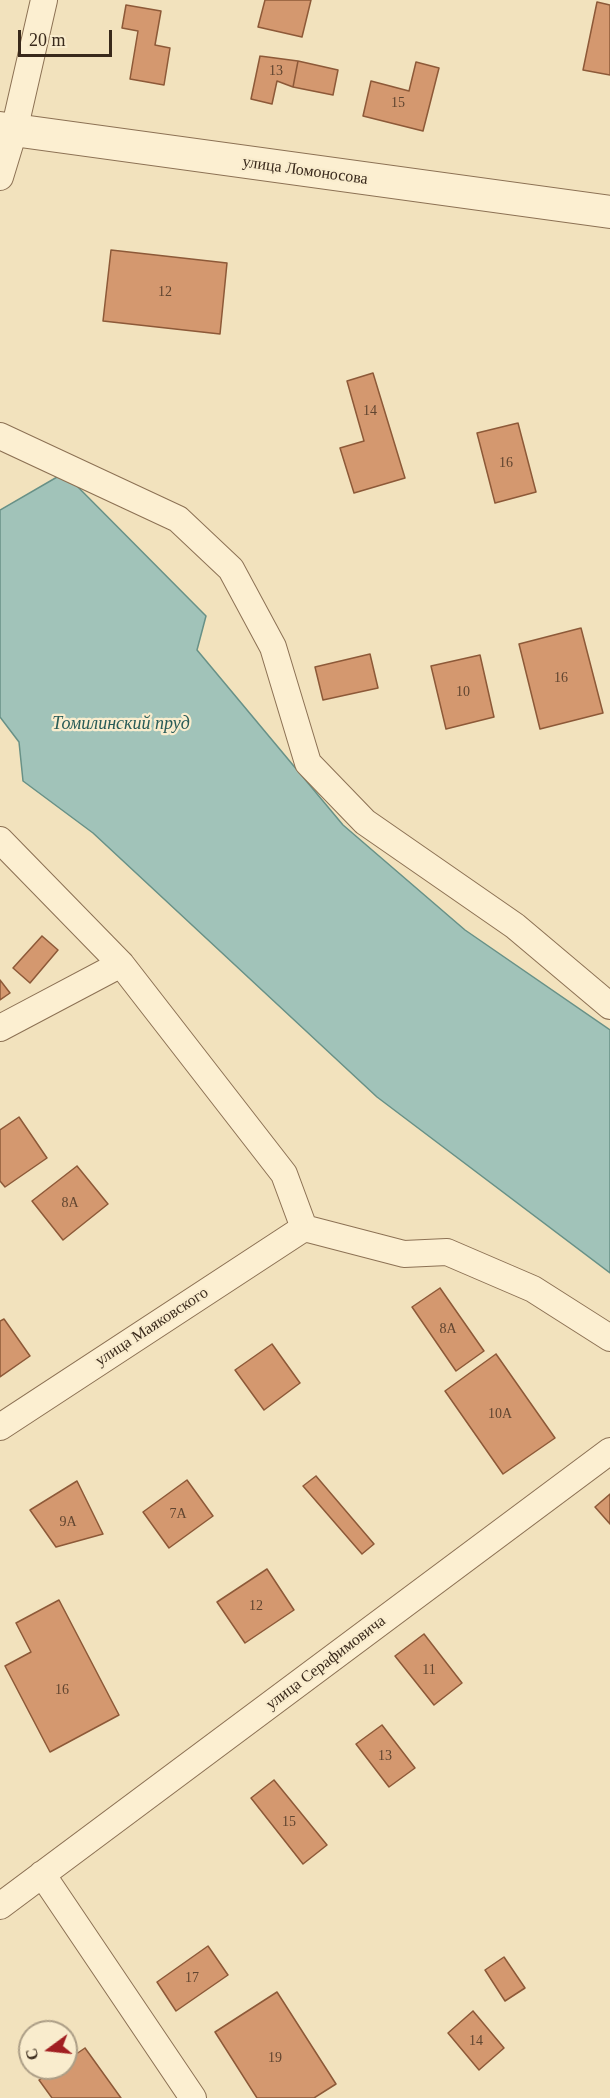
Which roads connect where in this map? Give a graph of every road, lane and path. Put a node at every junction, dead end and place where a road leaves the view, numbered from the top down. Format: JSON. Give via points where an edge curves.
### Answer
{"nodes":[{"id":1,"x":44,"y":0,"type":"edge"},
{"id":2,"x":7,"y":129,"type":"edge"},
{"id":3,"x":0,"y":177,"type":"edge"},
{"id":4,"x":610,"y":212,"type":"edge"},
{"id":5,"x":0,"y":436,"type":"edge"},
{"id":6,"x":0,"y":840,"type":"edge"},
{"id":7,"x":121,"y":964,"type":"junction"},
{"id":8,"x":610,"y":1006,"type":"edge"},
{"id":9,"x":0,"y":1028,"type":"edge"},
{"id":10,"x":304,"y":1228,"type":"junction"},
{"id":11,"x":610,"y":1338,"type":"edge"},
{"id":12,"x":0,"y":1427,"type":"edge"},
{"id":13,"x":610,"y":1451,"type":"edge"},
{"id":14,"x":42,"y":1874,"type":"junction"},
{"id":15,"x":0,"y":1906,"type":"edge"},
{"id":16,"x":193,"y":2098,"type":"edge"}],
"edges":[{"from":1,"to":2,"type":"street"},
{"from":2,"to":3,"type":"street"},
{"from":2,"to":4,"type":"street","name":"улица Ломоносова"},
{"from":5,"to":8,"type":"street","via":[[178,519],[231,569],[273,647],[308,763],[365,822],[514,926]]},
{"from":6,"to":7,"type":"street"},
{"from":7,"to":9,"type":"street"},
{"from":7,"to":10,"type":"street","via":[[284,1174]]},
{"from":10,"to":11,"type":"street","via":[[404,1254],[447,1252],[533,1289]]},
{"from":10,"to":12,"type":"street","name":"улица Маяковского"},
{"from":13,"to":14,"type":"street","name":"улица Серафимовича"},
{"from":14,"to":15,"type":"street","name":"улица Серафимовича"},
{"from":14,"to":16,"type":"street"}]}
